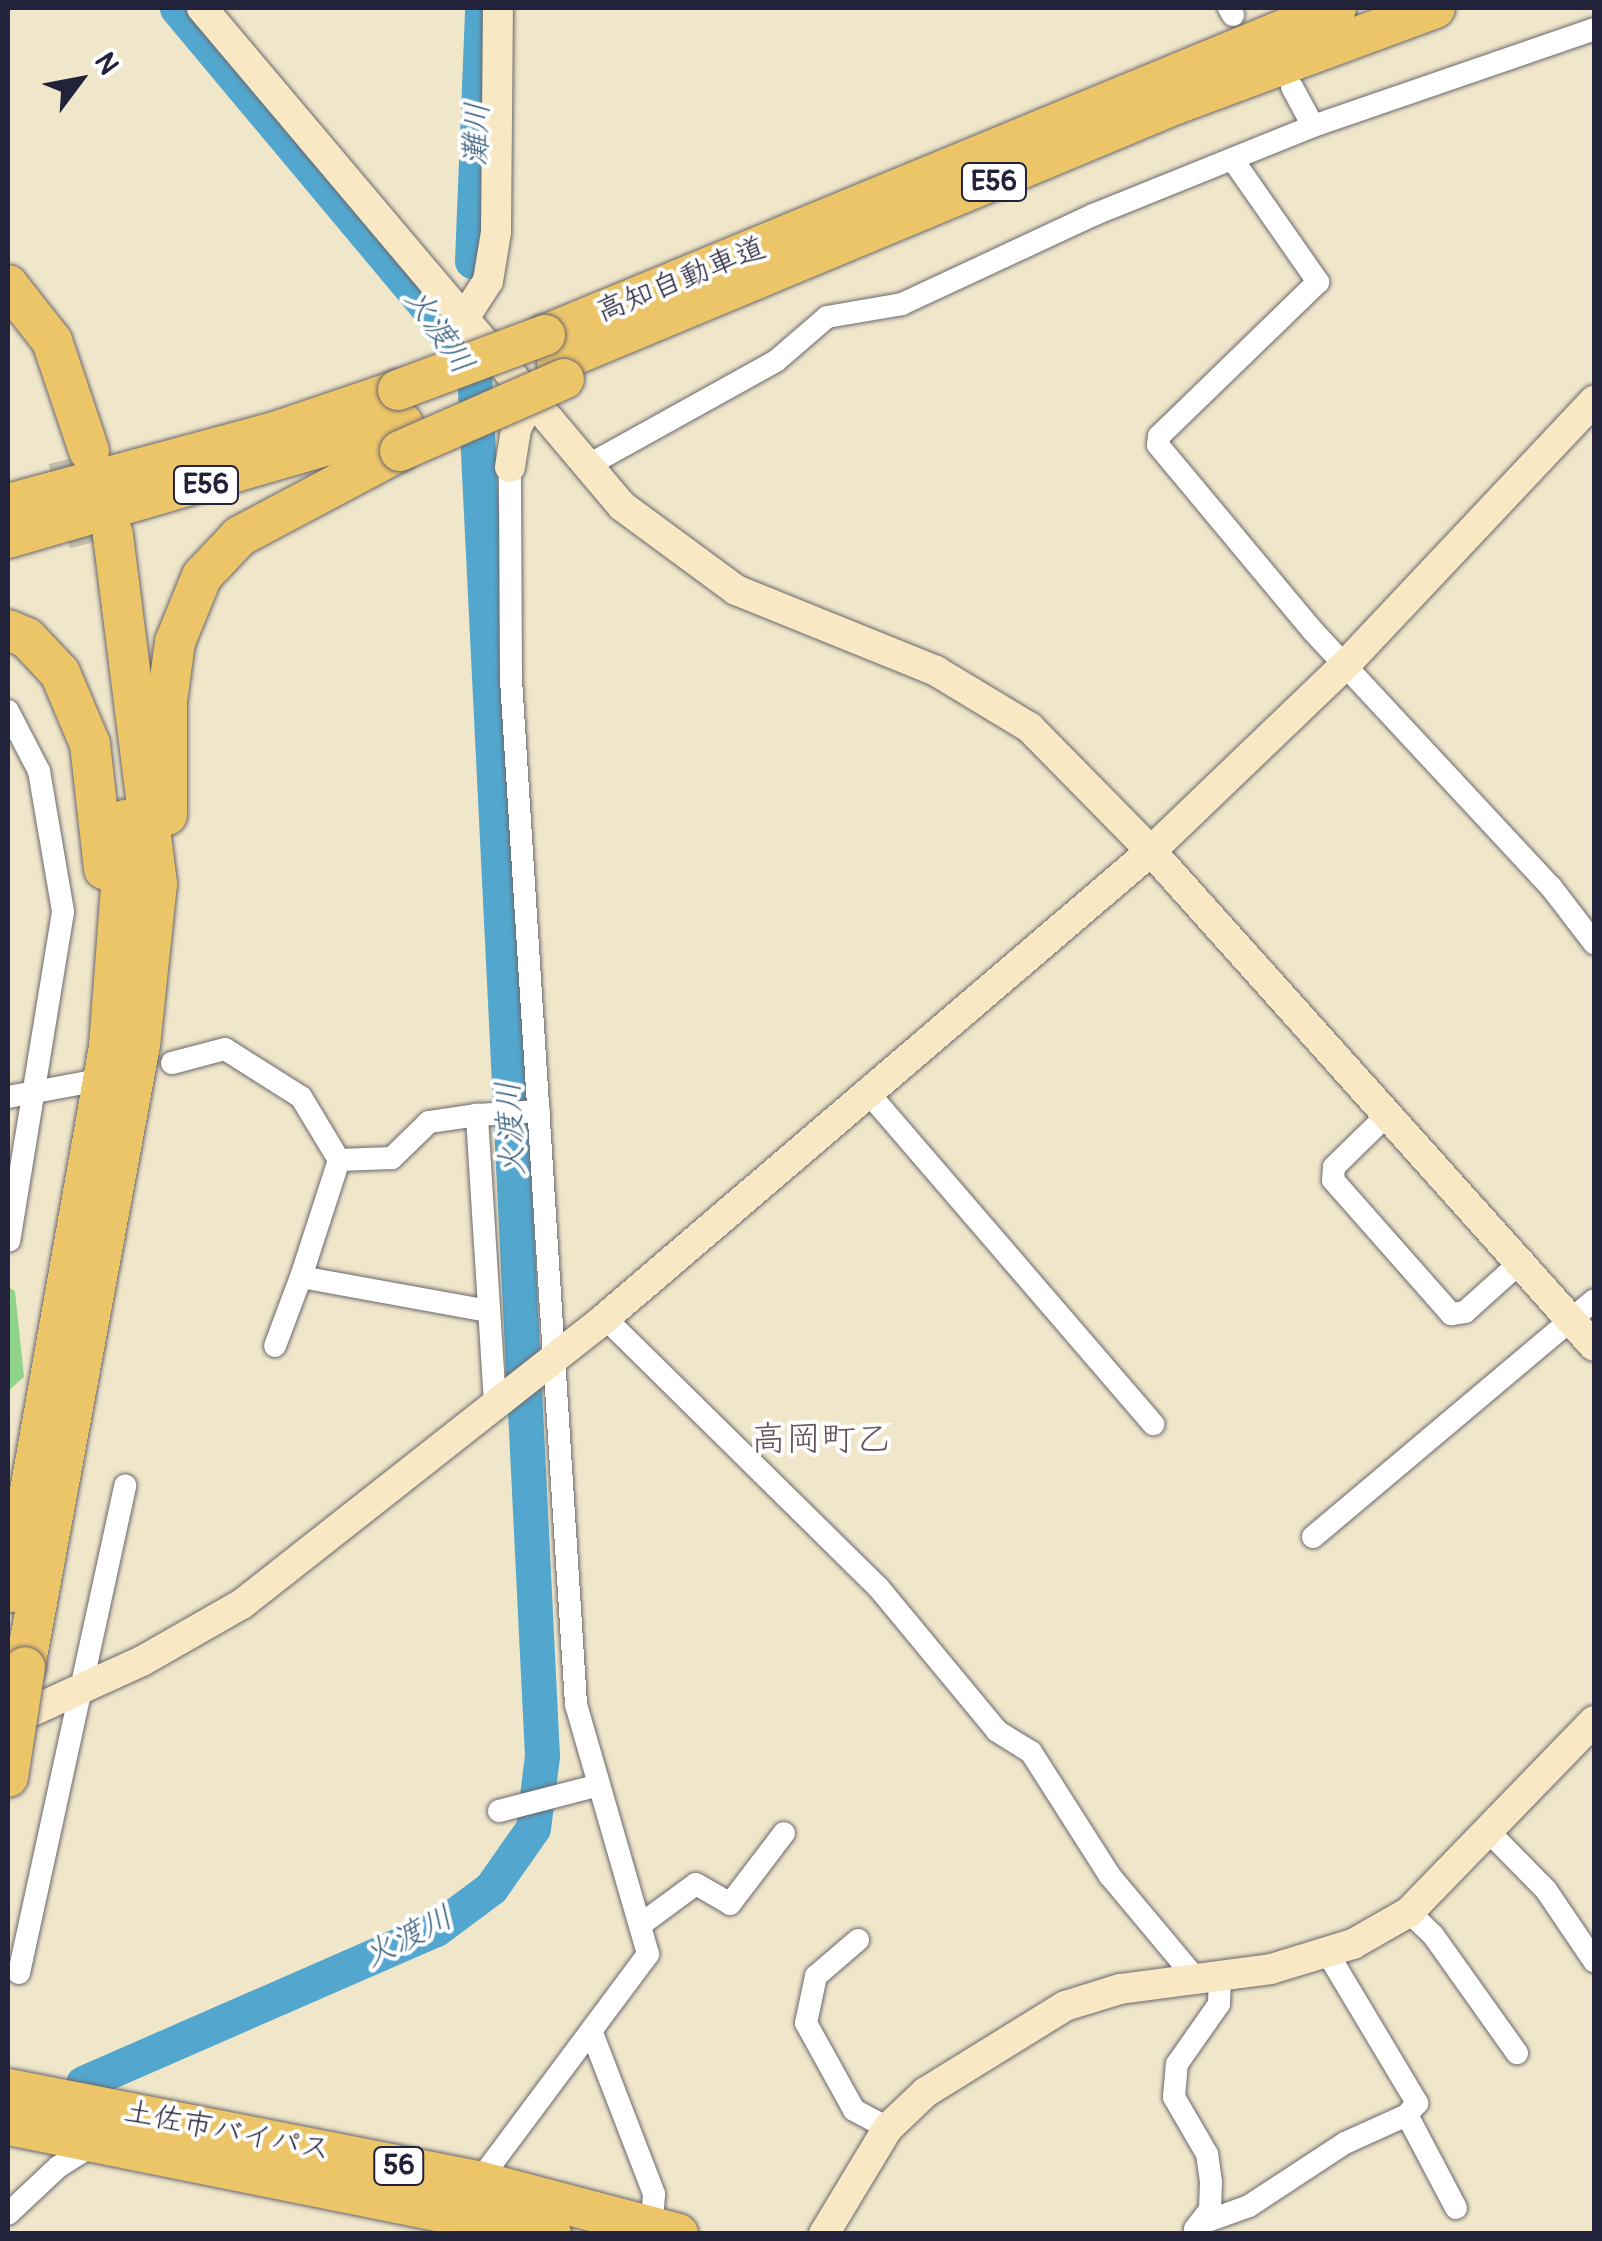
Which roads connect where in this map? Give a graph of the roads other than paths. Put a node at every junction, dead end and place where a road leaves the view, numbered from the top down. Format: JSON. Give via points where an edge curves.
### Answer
{"nodes":[{"id":1,"x":202,"y":8,"type":"edge"},
{"id":2,"x":498,"y":8,"type":"edge"},
{"id":3,"x":1336,"y":8,"type":"edge"},
{"id":4,"x":1434,"y":8,"type":"edge"},
{"id":5,"x":1594,"y":29,"type":"edge"},
{"id":6,"x":1292,"y":88,"type":"dead end"},
{"id":7,"x":1314,"y":126,"type":"junction"},
{"id":8,"x":1233,"y":160,"type":"junction"},
{"id":9,"x":8,"y":285,"type":"edge"},
{"id":10,"x":464,"y":318,"type":"junction"},
{"id":11,"x":8,"y":321,"type":"edge"},
{"id":12,"x":555,"y":359,"type":"junction"},
{"id":13,"x":531,"y":401,"type":"junction"},
{"id":14,"x":1594,"y":401,"type":"edge"},
{"id":15,"x":400,"y":421,"type":"junction"},
{"id":16,"x":510,"y":467,"type":"joint"},
{"id":17,"x":586,"y":467,"type":"junction"},
{"id":18,"x":123,"y":474,"type":"junction"},
{"id":19,"x":8,"y":489,"type":"edge"},
{"id":20,"x":8,"y":504,"type":"edge"},
{"id":21,"x":8,"y":538,"type":"edge"},
{"id":22,"x":8,"y":630,"type":"edge"},
{"id":23,"x":1348,"y":662,"type":"junction"},
{"id":24,"x":8,"y":711,"type":"edge"},
{"id":25,"x":1151,"y":851,"type":"junction"},
{"id":26,"x":157,"y":884,"type":"junction"},
{"id":27,"x":115,"y":942,"type":"junction"},
{"id":28,"x":1594,"y":942,"type":"edge"},
{"id":29,"x":172,"y":1063,"type":"dead end"},
{"id":30,"x":88,"y":1082,"type":"dead end"},
{"id":31,"x":19,"y":1095,"type":"edge"},
{"id":32,"x":871,"y":1096,"type":"junction"},
{"id":33,"x":534,"y":1111,"type":"junction"},
{"id":34,"x":1389,"y":1113,"type":"junction"},
{"id":35,"x":483,"y":1115,"type":"junction"},
{"id":36,"x":339,"y":1160,"type":"junction"},
{"id":37,"x":9,"y":1241,"type":"edge"},
{"id":38,"x":1523,"y":1260,"type":"junction"},
{"id":39,"x":301,"y":1277,"type":"junction"},
{"id":40,"x":1583,"y":1309,"type":"edge"},
{"id":41,"x":489,"y":1311,"type":"junction"},
{"id":42,"x":605,"y":1318,"type":"junction"},
{"id":43,"x":275,"y":1346,"type":"dead end"},
{"id":44,"x":1594,"y":1346,"type":"edge"},
{"id":45,"x":551,"y":1359,"type":"junction"},
{"id":46,"x":501,"y":1398,"type":"junction"},
{"id":47,"x":1153,"y":1424,"type":"dead end"},
{"id":48,"x":126,"y":1485,"type":"dead end"},
{"id":49,"x":1313,"y":1537,"type":"dead end"},
{"id":50,"x":8,"y":1616,"type":"edge"},
{"id":51,"x":84,"y":1687,"type":"junction"},
{"id":52,"x":1594,"y":1721,"type":"edge"},
{"id":53,"x":8,"y":1722,"type":"edge"},
{"id":54,"x":8,"y":1778,"type":"edge"},
{"id":55,"x":596,"y":1786,"type":"junction"},
{"id":56,"x":500,"y":1811,"type":"dead end"},
{"id":57,"x":1490,"y":1833,"type":"junction"},
{"id":58,"x":784,"y":1834,"type":"dead end"},
{"id":59,"x":1410,"y":1912,"type":"junction"},
{"id":60,"x":640,"y":1925,"type":"junction"},
{"id":61,"x":858,"y":1940,"type":"dead end"},
{"id":62,"x":1328,"y":1954,"type":"junction"},
{"id":63,"x":1594,"y":1960,"type":"edge"},
{"id":64,"x":19,"y":1973,"type":"dead end"},
{"id":65,"x":1208,"y":1977,"type":"junction"},
{"id":66,"x":592,"y":2034,"type":"junction"},
{"id":67,"x":1516,"y":2053,"type":"dead end"},
{"id":68,"x":10,"y":2102,"type":"edge"},
{"id":69,"x":1407,"y":2115,"type":"junction"},
{"id":70,"x":888,"y":2128,"type":"junction"},
{"id":71,"x":101,"y":2129,"type":"junction"},
{"id":72,"x":1456,"y":2208,"type":"dead end"},
{"id":73,"x":464,"y":2209,"type":"edge"},
{"id":74,"x":8,"y":2214,"type":"edge"},
{"id":75,"x":665,"y":2229,"type":"edge"},
{"id":76,"x":1195,"y":2229,"type":"edge"},
{"id":77,"x":551,"y":2234,"type":"edge"},
{"id":78,"x":824,"y":2234,"type":"edge"}],
"edges":[{"from":1,"to":10,"type":"street"},
{"from":2,"to":10,"type":"street","via":[[496,232],[488,281]]},
{"from":3,"to":12,"type":"highway","name":"高知自動車道","number":"E56"},
{"from":4,"to":12,"type":"highway","name":"高知自動車道","number":"E56","via":[[1176,104],[766,278]]},
{"from":5,"to":7,"type":"street"},
{"from":6,"to":7,"type":"street"},
{"from":7,"to":8,"type":"street"},
{"from":8,"to":17,"type":"street","via":[[1093,215],[963,281],[902,304],[826,317],[776,361]]},
{"from":8,"to":23,"type":"street","via":[[1318,282],[1158,436],[1158,445],[1313,631]]},
{"from":9,"to":11,"type":"highway","via":[[52,341],[79,455]]},
{"from":10,"to":13,"type":"street"},
{"from":12,"to":15,"type":"highway","name":"高知自動車道","number":"E56","bridge":true},
{"from":12,"to":15,"type":"highway","bridge":true},
{"from":13,"to":16,"type":"street","via":[[516,428]]},
{"from":13,"to":17,"type":"street"},
{"from":14,"to":23,"type":"street"},
{"from":15,"to":18,"type":"highway","name":"高知自動車道","number":"E56"},
{"from":15,"to":21,"type":"highway","name":"高知自動車道","number":"E56"},
{"from":15,"to":26,"type":"highway","via":[[240,536],[202,576],[175,642],[167,701],[169,800]]},
{"from":16,"to":33,"type":"street","via":[[512,679]]},
{"from":17,"to":25,"type":"street","via":[[659,538],[736,590],[936,671],[1029,727]]},
{"from":18,"to":19,"type":"highway"},
{"from":18,"to":20,"type":"highway","name":"高知自動車道","number":"E56"},
{"from":22,"to":27,"type":"highway","via":[[27,638],[60,673],[90,744]]},
{"from":23,"to":25,"type":"street"},
{"from":23,"to":28,"type":"street"},
{"from":24,"to":31,"type":"street","via":[[39,771],[63,912]]},
{"from":25,"to":32,"type":"street"},
{"from":25,"to":34,"type":"street"},
{"from":26,"to":27,"type":"highway","via":[[101,539],[126,759],[126,878]]},
{"from":26,"to":54,"type":"highway","bridge":true,"via":[[140,1045]]},
{"from":27,"to":50,"type":"highway","via":[[109,1047]]},
{"from":29,"to":36,"type":"street","via":[[225,1049],[301,1097]]},
{"from":30,"to":31,"type":"street"},
{"from":31,"to":37,"type":"street"},
{"from":32,"to":42,"type":"street"},
{"from":32,"to":47,"type":"street"},
{"from":33,"to":35,"type":"street"},
{"from":33,"to":45,"type":"street"},
{"from":34,"to":38,"type":"street"},
{"from":34,"to":38,"type":"street","via":[[1334,1166],[1333,1180],[1451,1314],[1464,1312]]},
{"from":35,"to":36,"type":"street","via":[[428,1122],[392,1158]]},
{"from":35,"to":41,"type":"street"},
{"from":36,"to":39,"type":"street"},
{"from":38,"to":40,"type":"street"},
{"from":39,"to":41,"type":"street"},
{"from":39,"to":43,"type":"street"},
{"from":40,"to":44,"type":"street"},
{"from":40,"to":49,"type":"street"},
{"from":41,"to":46,"type":"street"},
{"from":42,"to":45,"type":"street"},
{"from":42,"to":65,"type":"street","via":[[878,1588],[998,1731],[1031,1752],[1110,1876]]},
{"from":45,"to":46,"type":"street"},
{"from":45,"to":55,"type":"street","via":[[576,1704]]},
{"from":46,"to":51,"type":"street","via":[[242,1604]]},
{"from":48,"to":51,"type":"street"},
{"from":51,"to":53,"type":"street"},
{"from":51,"to":64,"type":"street"},
{"from":52,"to":57,"type":"street"},
{"from":55,"to":56,"type":"street"},
{"from":55,"to":60,"type":"street"},
{"from":57,"to":59,"type":"street"},
{"from":57,"to":63,"type":"street","via":[[1546,1890]]},
{"from":58,"to":60,"type":"street","via":[[730,1904],[696,1884]]},
{"from":59,"to":62,"type":"street"},
{"from":59,"to":67,"type":"street"},
{"from":60,"to":66,"type":"street","via":[[648,1954],[642,1970]]},
{"from":61,"to":70,"type":"street","via":[[816,1976],[806,2023],[854,2110]]},
{"from":62,"to":65,"type":"street"},
{"from":62,"to":69,"type":"street","via":[[1417,2102]]},
{"from":65,"to":70,"type":"street","via":[[1065,2006],[926,2092]]},
{"from":65,"to":76,"type":"street","via":[[1219,2004],[1177,2064],[1174,2096],[1206,2154],[1210,2210]]},
{"from":66,"to":73,"type":"street"},
{"from":66,"to":75,"type":"street"},
{"from":68,"to":71,"type":"highway","name":"土佐市バイパス","number":"56"},
{"from":69,"to":72,"type":"street"},
{"from":69,"to":76,"type":"street","via":[[1345,2143],[1250,2206]]},
{"from":70,"to":78,"type":"street"},
{"from":71,"to":73,"type":"highway","name":"土佐市バイパス","number":"56"},
{"from":71,"to":74,"type":"street"},
{"from":73,"to":75,"type":"highway","name":"土佐市バイパス","number":"56"},
{"from":73,"to":77,"type":"highway","name":"土佐市バイパス","number":"56"}]}
